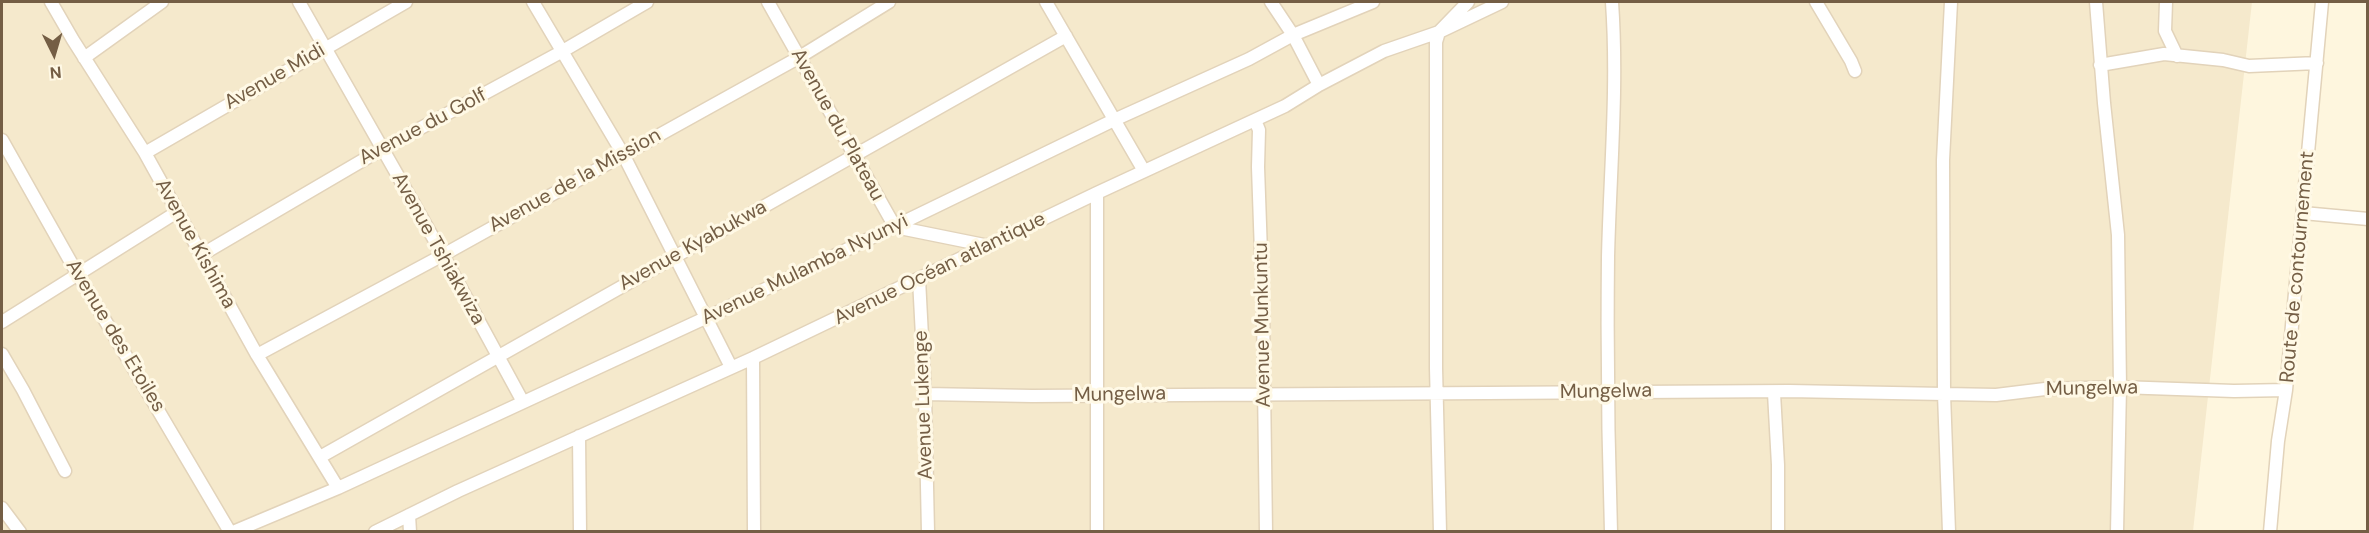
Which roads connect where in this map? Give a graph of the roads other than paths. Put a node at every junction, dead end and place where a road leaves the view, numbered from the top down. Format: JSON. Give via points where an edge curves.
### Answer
{"nodes":[{"id":1,"x":51,"y":2,"type":"edge"},
{"id":2,"x":162,"y":2,"type":"edge"},
{"id":3,"x":299,"y":2,"type":"edge"},
{"id":4,"x":406,"y":2,"type":"edge"},
{"id":5,"x":533,"y":2,"type":"edge"},
{"id":6,"x":646,"y":2,"type":"edge"},
{"id":7,"x":768,"y":2,"type":"edge"},
{"id":8,"x":889,"y":2,"type":"edge"},
{"id":9,"x":1046,"y":2,"type":"edge"},
{"id":10,"x":1272,"y":2,"type":"edge"},
{"id":11,"x":1373,"y":2,"type":"edge"},
{"id":12,"x":1468,"y":2,"type":"edge"},
{"id":13,"x":1501,"y":2,"type":"edge"},
{"id":14,"x":1612,"y":2,"type":"edge"},
{"id":15,"x":1816,"y":2,"type":"edge"},
{"id":16,"x":1951,"y":2,"type":"edge"},
{"id":17,"x":2096,"y":2,"type":"edge"},
{"id":18,"x":2166,"y":2,"type":"edge"},
{"id":19,"x":2322,"y":2,"type":"edge"},
{"id":20,"x":1439,"y":32,"type":"junction"},
{"id":21,"x":1066,"y":36,"type":"junction"},
{"id":22,"x":1293,"y":36,"type":"junction"},
{"id":23,"x":324,"y":48,"type":"junction"},
{"id":24,"x":561,"y":52,"type":"junction"},
{"id":25,"x":2177,"y":56,"type":"junction"},
{"id":26,"x":84,"y":58,"type":"junction"},
{"id":27,"x":798,"y":58,"type":"junction"},
{"id":28,"x":2317,"y":63,"type":"junction"},
{"id":29,"x":2100,"y":65,"type":"junction"},
{"id":30,"x":1855,"y":71,"type":"dead end"},
{"id":31,"x":1319,"y":85,"type":"junction"},
{"id":32,"x":1114,"y":120,"type":"junction"},
{"id":33,"x":1255,"y":120,"type":"junction"},
{"id":34,"x":2,"y":140,"type":"edge"},
{"id":35,"x":382,"y":148,"type":"junction"},
{"id":36,"x":145,"y":153,"type":"junction"},
{"id":37,"x":623,"y":154,"type":"junction"},
{"id":38,"x":854,"y":157,"type":"junction"},
{"id":39,"x":1144,"y":171,"type":"junction"},
{"id":40,"x":1097,"y":193,"type":"junction"},
{"id":41,"x":177,"y":212,"type":"junction"},
{"id":42,"x":2303,"y":213,"type":"junction"},
{"id":43,"x":2367,"y":219,"type":"edge"},
{"id":44,"x":895,"y":227,"type":"junction"},
{"id":45,"x":989,"y":246,"type":"junction"},
{"id":46,"x":201,"y":255,"type":"junction"},
{"id":47,"x":443,"y":255,"type":"junction"},
{"id":48,"x":675,"y":255,"type":"junction"},
{"id":49,"x":77,"y":273,"type":"junction"},
{"id":50,"x":919,"y":279,"type":"junction"},
{"id":51,"x":706,"y":318,"type":"junction"},
{"id":52,"x":2,"y":322,"type":"edge"},
{"id":53,"x":2,"y":354,"type":"edge"},
{"id":54,"x":257,"y":355,"type":"junction"},
{"id":55,"x":497,"y":356,"type":"junction"},
{"id":56,"x":753,"y":358,"type":"junction"},
{"id":57,"x":731,"y":367,"type":"junction"},
{"id":58,"x":2120,"y":387,"type":"junction"},
{"id":59,"x":2286,"y":390,"type":"junction"},
{"id":60,"x":1608,"y":392,"type":"junction"},
{"id":61,"x":1437,"y":393,"type":"junction"},
{"id":62,"x":1774,"y":393,"type":"junction"},
{"id":63,"x":925,"y":394,"type":"junction"},
{"id":64,"x":1264,"y":394,"type":"junction"},
{"id":65,"x":1944,"y":394,"type":"junction"},
{"id":66,"x":1098,"y":396,"type":"junction"},
{"id":67,"x":523,"y":402,"type":"junction"},
{"id":68,"x":579,"y":436,"type":"junction"},
{"id":69,"x":320,"y":457,"type":"junction"},
{"id":70,"x":64,"y":471,"type":"dead end"},
{"id":71,"x":338,"y":488,"type":"junction"},
{"id":72,"x":2,"y":508,"type":"edge"},
{"id":73,"x":410,"y":515,"type":"junction"},
{"id":74,"x":20,"y":531,"type":"edge"},
{"id":75,"x":232,"y":531,"type":"edge"},
{"id":76,"x":375,"y":531,"type":"edge"},
{"id":77,"x":410,"y":531,"type":"edge"},
{"id":78,"x":580,"y":531,"type":"edge"},
{"id":79,"x":754,"y":531,"type":"edge"},
{"id":80,"x":928,"y":531,"type":"edge"},
{"id":81,"x":1097,"y":531,"type":"edge"},
{"id":82,"x":1266,"y":531,"type":"edge"},
{"id":83,"x":1440,"y":531,"type":"edge"},
{"id":84,"x":1611,"y":531,"type":"edge"},
{"id":85,"x":1778,"y":531,"type":"edge"},
{"id":86,"x":1949,"y":531,"type":"edge"},
{"id":87,"x":2117,"y":531,"type":"edge"},
{"id":88,"x":2270,"y":531,"type":"edge"}],
"edges":[{"from":1,"to":26,"type":"street","name":"Avenue Kishima"},
{"from":2,"to":26,"type":"street"},
{"from":3,"to":23,"type":"street","name":"Avenue Tshiakwiza"},
{"from":4,"to":23,"type":"street","name":"Avenue Midi"},
{"from":5,"to":24,"type":"street"},
{"from":6,"to":24,"type":"street","name":"Avenue du Golf"},
{"from":7,"to":27,"type":"street","name":"Avenue du Plateau"},
{"from":8,"to":27,"type":"street","name":"Avenue de la Mission"},
{"from":9,"to":21,"type":"street"},
{"from":10,"to":22,"type":"street"},
{"from":11,"to":22,"type":"street","name":"Avenue Mulamba Nyunyi"},
{"from":12,"to":20,"type":"street"},
{"from":13,"to":20,"type":"street","name":"Avenue Océan atlantique"},
{"from":14,"to":60,"type":"street"},
{"from":15,"to":30,"type":"street"},
{"from":16,"to":65,"type":"street","via":[[1943,160]]},
{"from":17,"to":29,"type":"street"},
{"from":18,"to":25,"type":"street","via":[[2166,31]]},
{"from":19,"to":28,"type":"street","name":"Route de contournement"},
{"from":20,"to":31,"type":"street","name":"Avenue Océan atlantique","via":[[1384,51]]},
{"from":20,"to":61,"type":"street"},
{"from":21,"to":32,"type":"street"},
{"from":21,"to":38,"type":"street","name":"Avenue Kyabukwa"},
{"from":22,"to":31,"type":"street"},
{"from":22,"to":32,"type":"street","name":"Avenue Mulamba Nyunyi"},
{"from":23,"to":35,"type":"street","name":"Avenue Tshiakwiza"},
{"from":23,"to":36,"type":"street","name":"Avenue Midi"},
{"from":24,"to":35,"type":"street","name":"Avenue du Golf"},
{"from":24,"to":37,"type":"street"},
{"from":25,"to":28,"type":"street","via":[[2249,66]]},
{"from":25,"to":29,"type":"street","via":[[2164,54]]},
{"from":26,"to":36,"type":"street","name":"Avenue Kishima"},
{"from":27,"to":37,"type":"street","name":"Avenue de la Mission"},
{"from":27,"to":38,"type":"street","name":"Avenue du Plateau"},
{"from":28,"to":42,"type":"street","name":"Route de contournement"},
{"from":29,"to":58,"type":"street","via":[[2118,235]]},
{"from":31,"to":33,"type":"street","name":"Avenue Océan atlantique"},
{"from":32,"to":39,"type":"street"},
{"from":32,"to":44,"type":"street","name":"Avenue Mulamba Nyunyi"},
{"from":33,"to":39,"type":"street","name":"Avenue Océan atlantique"},
{"from":33,"to":64,"type":"street","name":"Avenue Munkuntu","via":[[1259,130]]},
{"from":34,"to":49,"type":"street","name":"Avenue des Etoiles"},
{"from":35,"to":46,"type":"street","name":"Avenue du Golf"},
{"from":35,"to":47,"type":"street","name":"Avenue Tshiakwiza"},
{"from":36,"to":41,"type":"street","name":"Avenue Kishima"},
{"from":37,"to":47,"type":"street","name":"Avenue de la Mission"},
{"from":37,"to":48,"type":"street"},
{"from":38,"to":44,"type":"street","name":"Avenue du Plateau"},
{"from":38,"to":48,"type":"street","name":"Avenue Kyabukwa"},
{"from":39,"to":40,"type":"street","name":"Avenue Océan atlantique"},
{"from":40,"to":45,"type":"street","name":"Avenue Océan atlantique"},
{"from":40,"to":66,"type":"street"},
{"from":41,"to":46,"type":"street","name":"Avenue Kishima"},
{"from":41,"to":49,"type":"street"},
{"from":42,"to":43,"type":"street"},
{"from":42,"to":59,"type":"street","name":"Route de contournement"},
{"from":44,"to":45,"type":"street"},
{"from":44,"to":51,"type":"street","name":"Avenue Mulamba Nyunyi"},
{"from":45,"to":50,"type":"street","name":"Avenue Océan atlantique"},
{"from":46,"to":54,"type":"street","name":"Avenue Kishima"},
{"from":47,"to":54,"type":"street","name":"Avenue de la Mission"},
{"from":47,"to":55,"type":"street","name":"Avenue Tshiakwiza"},
{"from":48,"to":51,"type":"street"},
{"from":48,"to":55,"type":"street","name":"Avenue Kyabukwa"},
{"from":49,"to":52,"type":"street"},
{"from":49,"to":75,"type":"street","name":"Avenue des Etoiles"},
{"from":50,"to":56,"type":"street","name":"Avenue Océan atlantique"},
{"from":50,"to":63,"type":"street","name":"Avenue Lukenge"},
{"from":51,"to":57,"type":"street"},
{"from":51,"to":67,"type":"street","name":"Avenue Mulamba Nyunyi"},
{"from":53,"to":70,"type":"street"},
{"from":54,"to":69,"type":"street","name":"Avenue Kishima"},
{"from":55,"to":67,"type":"street","name":"Avenue Tshiakwiza"},
{"from":55,"to":69,"type":"street","name":"Avenue Kyabukwa"},
{"from":56,"to":57,"type":"street","name":"Avenue Océan atlantique"},
{"from":56,"to":79,"type":"street"},
{"from":57,"to":68,"type":"street","name":"Avenue Océan atlantique"},
{"from":58,"to":59,"type":"street","name":"Mungelwa"},
{"from":58,"to":65,"type":"street","name":"Mungelwa","via":[[1996,395]]},
{"from":58,"to":87,"type":"street"},
{"from":59,"to":88,"type":"street","name":"Route de contournement"},
{"from":60,"to":61,"type":"street","name":"Mungelwa"},
{"from":60,"to":62,"type":"street","name":"Mungelwa"},
{"from":60,"to":84,"type":"street"},
{"from":61,"to":64,"type":"street","name":"Mungelwa"},
{"from":61,"to":83,"type":"street"},
{"from":62,"to":65,"type":"street","name":"Mungelwa"},
{"from":62,"to":85,"type":"street"},
{"from":63,"to":66,"type":"street","name":"Mungelwa"},
{"from":63,"to":80,"type":"street","name":"Avenue Lukenge"},
{"from":64,"to":66,"type":"street","name":"Mungelwa"},
{"from":64,"to":82,"type":"street","name":"Avenue Munkuntu"},
{"from":65,"to":86,"type":"street"},
{"from":66,"to":81,"type":"street"},
{"from":67,"to":71,"type":"street","name":"Avenue Mulamba Nyunyi"},
{"from":68,"to":73,"type":"street","name":"Avenue Océan atlantique"},
{"from":68,"to":78,"type":"street"},
{"from":69,"to":71,"type":"street","name":"Avenue Kishima"},
{"from":71,"to":75,"type":"street","name":"Avenue Mulamba Nyunyi"},
{"from":72,"to":74,"type":"street"},
{"from":73,"to":76,"type":"street","name":"Avenue Océan atlantique"},
{"from":73,"to":77,"type":"street"}]}
